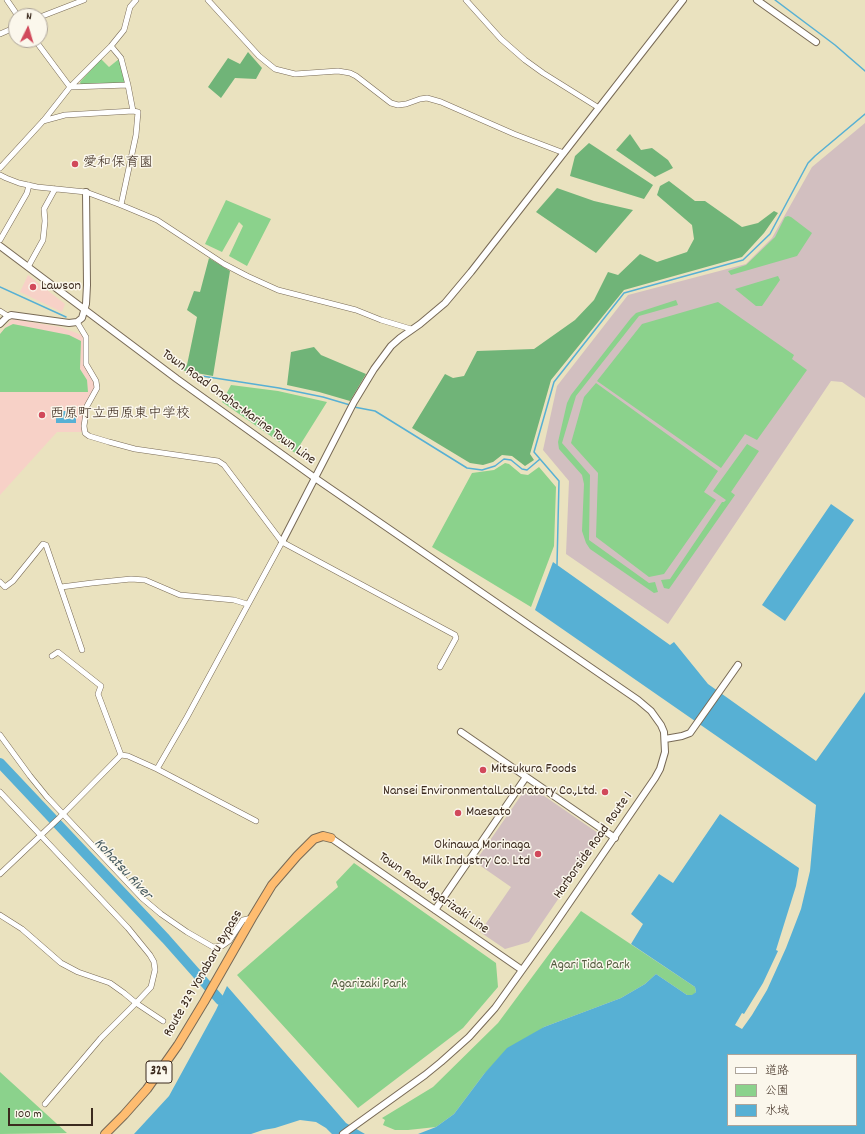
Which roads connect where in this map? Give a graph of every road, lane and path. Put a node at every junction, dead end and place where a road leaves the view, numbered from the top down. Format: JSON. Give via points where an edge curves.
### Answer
{"nodes":[{"id":1,"x":84,"y":0,"type":"edge"},
{"id":2,"x":136,"y":0,"type":"edge"},
{"id":3,"x":208,"y":0,"type":"edge"},
{"id":4,"x":466,"y":0,"type":"edge"},
{"id":5,"x":683,"y":0,"type":"edge"},
{"id":6,"x":757,"y":0,"type":"edge"},
{"id":7,"x":48,"y":14,"type":"edge"},
{"id":8,"x":816,"y":42,"type":"dead end"},
{"id":9,"x":111,"y":46,"type":"junction"},
{"id":10,"x":41,"y":48,"type":"edge"},
{"id":11,"x":128,"y":85,"type":"junction"},
{"id":12,"x":70,"y":87,"type":"junction"},
{"id":13,"x":598,"y":108,"type":"junction"},
{"id":14,"x":133,"y":111,"type":"junction"},
{"id":15,"x":42,"y":122,"type":"junction"},
{"id":16,"x":564,"y":153,"type":"junction"},
{"id":17,"x":0,"y":168,"type":"edge"},
{"id":18,"x":0,"y":175,"type":"edge"},
{"id":19,"x":29,"y":185,"type":"junction"},
{"id":20,"x":55,"y":189,"type":"junction"},
{"id":21,"x":86,"y":192,"type":"junction"},
{"id":22,"x":121,"y":205,"type":"junction"},
{"id":23,"x":0,"y":240,"type":"edge"},
{"id":24,"x":0,"y":246,"type":"edge"},
{"id":25,"x":28,"y":267,"type":"junction"},
{"id":26,"x":84,"y":309,"type":"junction"},
{"id":27,"x":0,"y":311,"type":"edge"},
{"id":28,"x":8,"y":316,"type":"junction"},
{"id":29,"x":78,"y":322,"type":"junction"},
{"id":30,"x":0,"y":324,"type":"edge"},
{"id":31,"x":411,"y":330,"type":"junction"},
{"id":32,"x":315,"y":478,"type":"junction"},
{"id":33,"x":282,"y":542,"type":"junction"},
{"id":34,"x":0,"y":582,"type":"edge"},
{"id":35,"x":467,"y":583,"type":"joint"},
{"id":36,"x":61,"y":587,"type":"junction"},
{"id":37,"x":247,"y":604,"type":"junction"},
{"id":38,"x":82,"y":650,"type":"dead end"},
{"id":39,"x":52,"y":656,"type":"dead end"},
{"id":40,"x":738,"y":664,"type":"dead end"},
{"id":41,"x":440,"y":667,"type":"dead end"},
{"id":42,"x":461,"y":732,"type":"dead end"},
{"id":43,"x":0,"y":735,"type":"edge"},
{"id":44,"x":665,"y":739,"type":"junction"},
{"id":45,"x":121,"y":755,"type":"junction"},
{"id":46,"x":157,"y":769,"type":"junction"},
{"id":47,"x":526,"y":777,"type":"junction"},
{"id":48,"x":0,"y":792,"type":"edge"},
{"id":49,"x":61,"y":816,"type":"junction"},
{"id":50,"x":256,"y":821,"type":"dead end"},
{"id":51,"x":40,"y":836,"type":"junction"},
{"id":52,"x":330,"y":838,"type":"joint"},
{"id":53,"x":615,"y":838,"type":"junction"},
{"id":54,"x":0,"y":874,"type":"edge"},
{"id":55,"x":435,"y":910,"type":"junction"},
{"id":56,"x":0,"y":915,"type":"edge"},
{"id":57,"x":252,"y":918,"type":"junction"},
{"id":58,"x":522,"y":970,"type":"junction"},
{"id":59,"x":136,"y":1004,"type":"junction"},
{"id":60,"x":163,"y":1021,"type":"dead end"},
{"id":61,"x":45,"y":1104,"type":"dead end"},
{"id":62,"x":105,"y":1134,"type":"edge"},
{"id":63,"x":343,"y":1134,"type":"edge"}],
"edges":[{"from":1,"to":7,"type":"street"},
{"from":2,"to":9,"type":"street","via":[[130,6],[124,30]]},
{"from":3,"to":16,"type":"street","via":[[259,56],[275,68],[295,74],[338,71],[350,73],[390,103],[398,106],[427,98]]},
{"from":4,"to":13,"type":"street","via":[[501,39],[525,60]]},
{"from":5,"to":13,"type":"street"},
{"from":6,"to":8,"type":"street"},
{"from":9,"to":11,"type":"street","via":[[121,58]]},
{"from":9,"to":12,"type":"street"},
{"from":10,"to":12,"type":"street"},
{"from":11,"to":12,"type":"street"},
{"from":11,"to":14,"type":"street"},
{"from":12,"to":15,"type":"street"},
{"from":13,"to":16,"type":"street"},
{"from":14,"to":15,"type":"street","via":[[65,115]]},
{"from":14,"to":22,"type":"street","via":[[138,112],[136,135]]},
{"from":15,"to":17,"type":"street"},
{"from":16,"to":31,"type":"street","via":[[445,303]]},
{"from":18,"to":19,"type":"street"},
{"from":19,"to":20,"type":"street"},
{"from":19,"to":23,"type":"street","via":[[28,193]]},
{"from":20,"to":21,"type":"street"},
{"from":20,"to":25,"type":"street","via":[[44,209],[43,240]]},
{"from":21,"to":22,"type":"street"},
{"from":21,"to":26,"type":"street","via":[[87,284]]},
{"from":22,"to":31,"type":"street","via":[[157,220],[224,264],[278,290],[356,310]]},
{"from":24,"to":25,"type":"street","name":"Town Road Onaha-Marine Town Line"},
{"from":25,"to":26,"type":"street","name":"Town Road Onaha-Marine Town Line"},
{"from":26,"to":29,"type":"street"},
{"from":26,"to":32,"type":"street","name":"Town Road Onaha-Marine Town Line"},
{"from":27,"to":28,"type":"street"},
{"from":28,"to":29,"type":"street"},
{"from":28,"to":30,"type":"street"},
{"from":29,"to":33,"type":"street","via":[[86,337],[86,364],[96,381],[97,388],[87,406],[85,432],[96,438],[135,449],[218,461],[224,465]]},
{"from":31,"to":32,"type":"street","via":[[391,346],[374,369]]},
{"from":32,"to":33,"type":"street"},
{"from":32,"to":35,"type":"street","name":"Town Road Onaha-Marine Town Line"},
{"from":33,"to":37,"type":"street"},
{"from":33,"to":41,"type":"street","via":[[455,635],[456,638]]},
{"from":34,"to":36,"type":"street","via":[[5,587],[13,581],[43,544],[46,545]]},
{"from":35,"to":44,"type":"street","name":"Harborside Road Route 1","via":[[638,700],[657,719]]},
{"from":36,"to":37,"type":"street","via":[[92,582],[144,580],[180,595],[234,600]]},
{"from":36,"to":38,"type":"street"},
{"from":37,"to":46,"type":"street"},
{"from":39,"to":45,"type":"street","via":[[58,652],[101,686],[98,694]]},
{"from":40,"to":44,"type":"street","via":[[690,733]]},
{"from":42,"to":47,"type":"street"},
{"from":43,"to":49,"type":"street"},
{"from":44,"to":53,"type":"street","name":"Harborside Road Route 1","via":[[665,752],[660,769]]},
{"from":45,"to":46,"type":"street"},
{"from":45,"to":49,"type":"street"},
{"from":46,"to":50,"type":"street"},
{"from":47,"to":53,"type":"street"},
{"from":47,"to":55,"type":"street"},
{"from":48,"to":51,"type":"street"},
{"from":49,"to":51,"type":"street"},
{"from":49,"to":57,"type":"street","via":[[151,906],[209,945],[222,946],[229,941],[243,920]]},
{"from":51,"to":54,"type":"street"},
{"from":51,"to":59,"type":"street","via":[[128,928],[154,962],[151,987]]},
{"from":52,"to":55,"type":"street","name":"Town Road Agarizaki Line"},
{"from":52,"to":57,"type":"highway","name":"Route 329 Yonabaru Bypass","number":"329","via":[[323,836],[314,839],[297,856],[272,885]]},
{"from":53,"to":58,"type":"street","name":"Harborside Road Route 1"},
{"from":55,"to":58,"type":"street","name":"Town Road Agarizaki Line"},
{"from":56,"to":59,"type":"street","via":[[22,929],[61,963],[110,983]]},
{"from":57,"to":62,"type":"highway","name":"Route 329 Yonabaru Bypass","number":"329","via":[[178,1045],[147,1089]]},
{"from":58,"to":63,"type":"street","name":"Harborside Road Route 1","via":[[495,1008],[459,1046],[425,1075]]},
{"from":59,"to":60,"type":"street"},
{"from":59,"to":61,"type":"street","via":[[100,1038]]}]}
